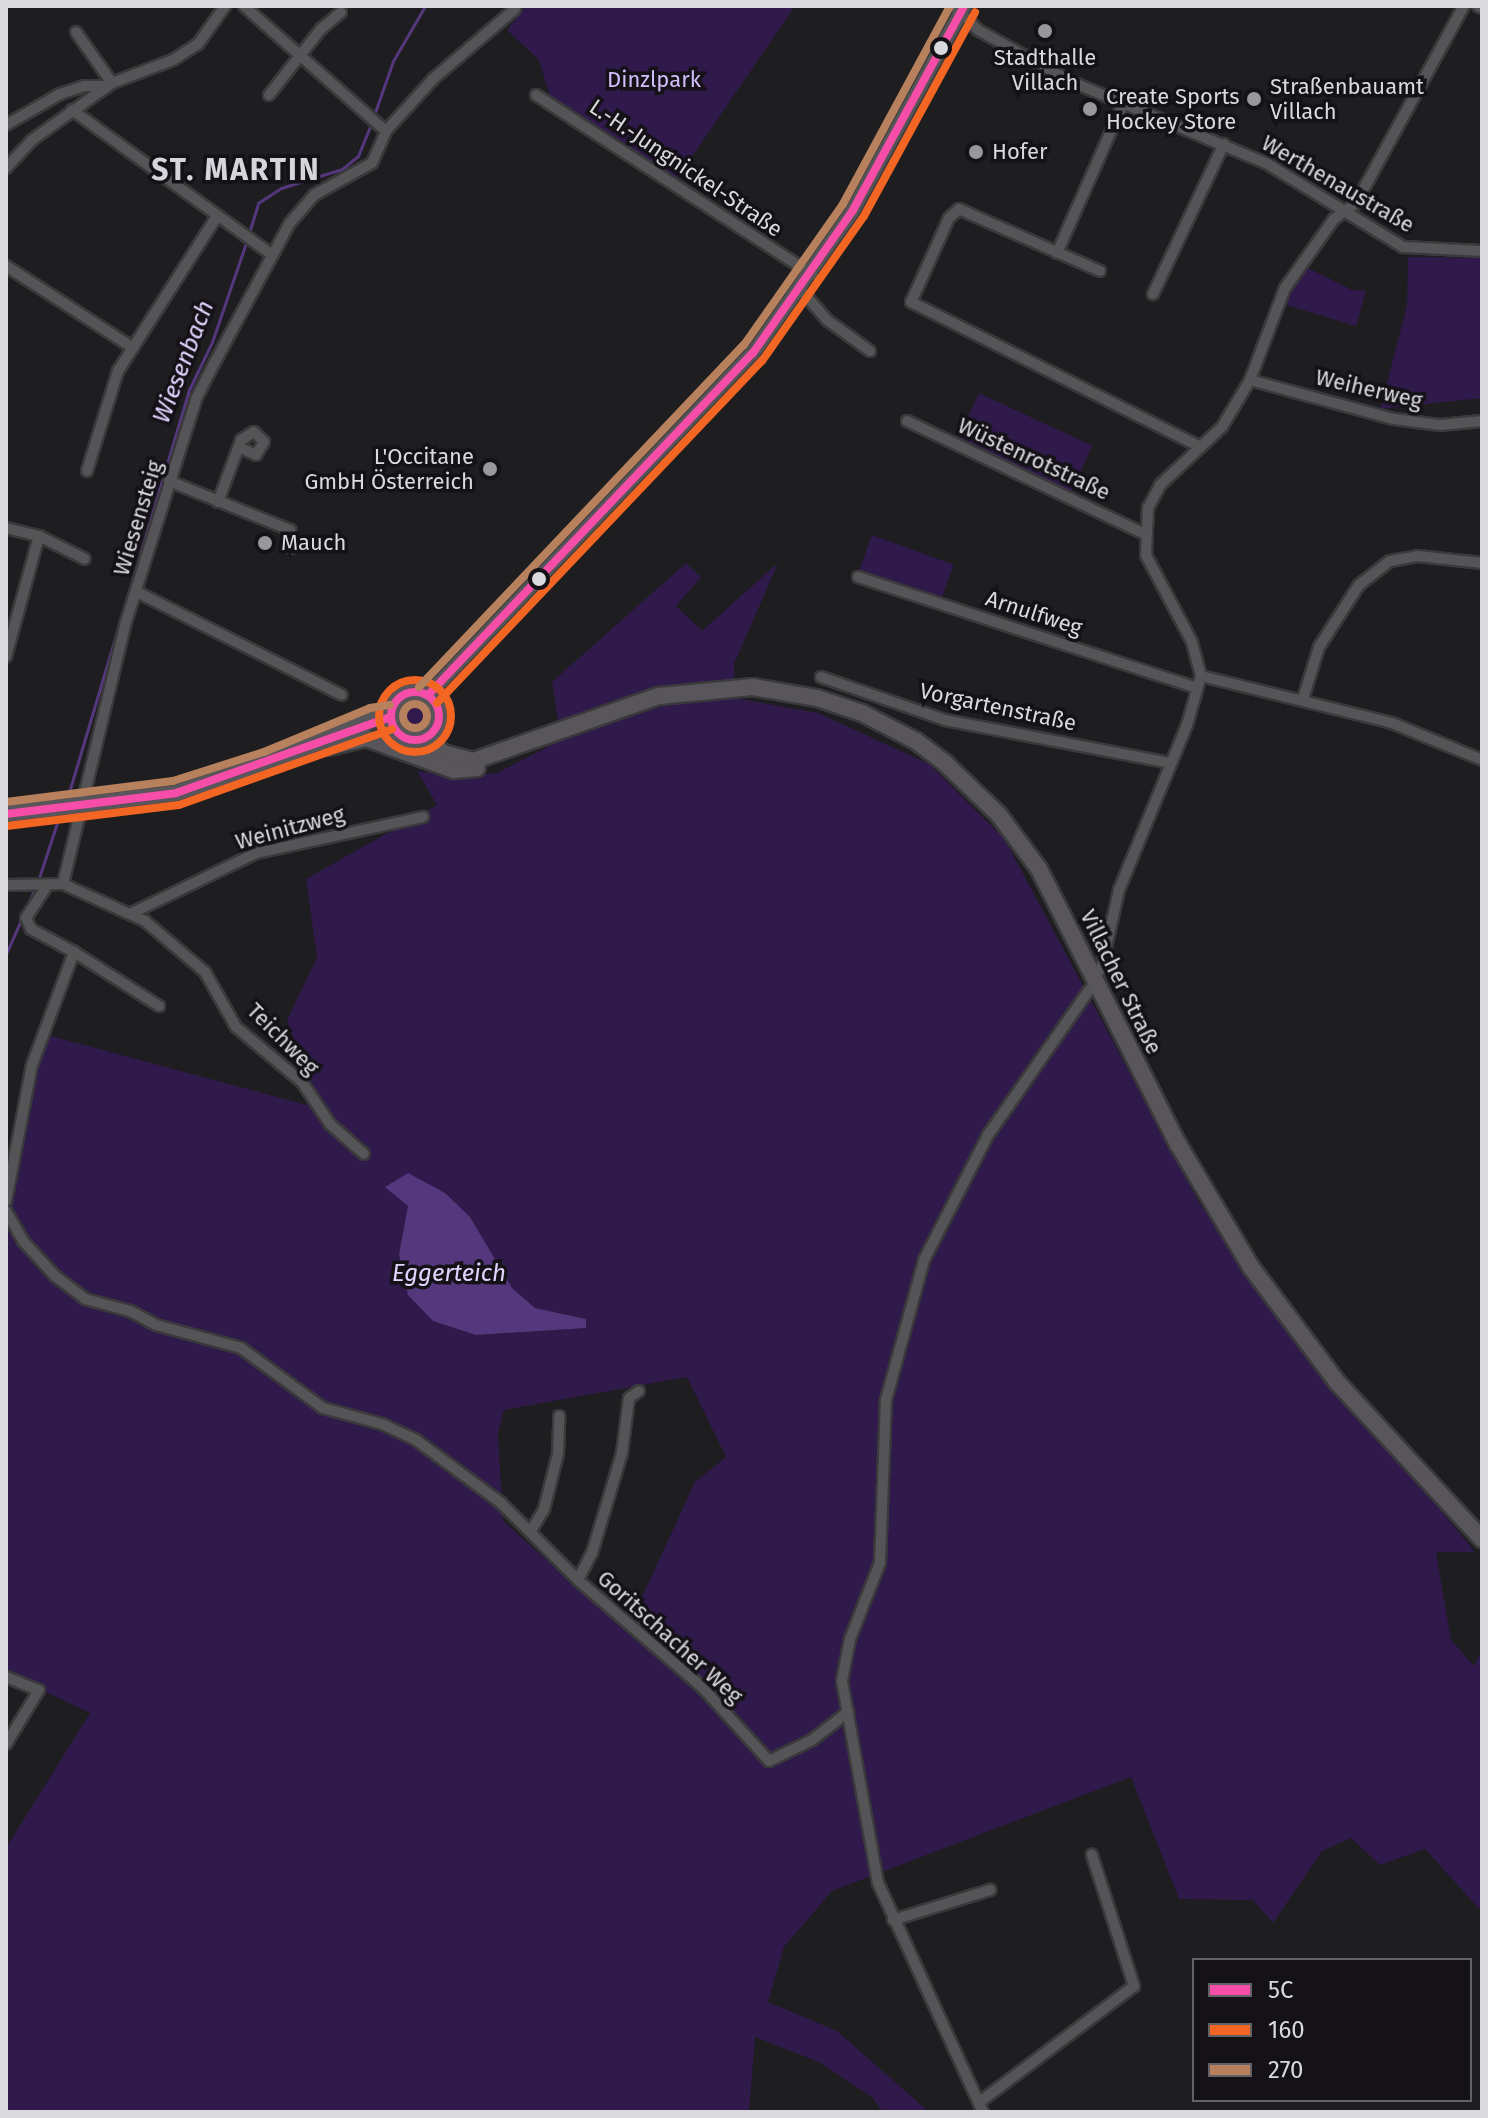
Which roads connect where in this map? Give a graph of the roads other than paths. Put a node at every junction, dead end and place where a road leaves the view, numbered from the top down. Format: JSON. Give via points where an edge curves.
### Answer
{"nodes":[{"id":1,"x":225,"y":6,"type":"edge"},
{"id":2,"x":244,"y":6,"type":"edge"},
{"id":3,"x":1464,"y":6,"type":"edge"},
{"id":4,"x":960,"y":8,"type":"edge"},
{"id":5,"x":515,"y":9,"type":"dead end"},
{"id":6,"x":341,"y":12,"type":"dead end"},
{"id":7,"x":76,"y":32,"type":"dead end"},
{"id":8,"x":299,"y":57,"type":"junction"},
{"id":9,"x":109,"y":84,"type":"junction"},
{"id":10,"x":269,"y":95,"type":"dead end"},
{"id":11,"x":536,"y":95,"type":"dead end"},
{"id":12,"x":1123,"y":104,"type":"junction"},
{"id":13,"x":72,"y":110,"type":"junction"},
{"id":14,"x":6,"y":125,"type":"edge"},
{"id":15,"x":382,"y":129,"type":"junction"},
{"id":16,"x":1224,"y":144,"type":"junction"},
{"id":17,"x":6,"y":168,"type":"edge"},
{"id":18,"x":1345,"y":211,"type":"junction"},
{"id":19,"x":217,"y":216,"type":"junction"},
{"id":20,"x":1482,"y":251,"type":"edge"},
{"id":21,"x":1057,"y":253,"type":"junction"},
{"id":22,"x":272,"y":255,"type":"junction"},
{"id":23,"x":6,"y":266,"type":"edge"},
{"id":24,"x":1100,"y":271,"type":"dead end"},
{"id":25,"x":813,"y":275,"type":"junction"},
{"id":26,"x":801,"y":290,"type":"junction"},
{"id":27,"x":1153,"y":294,"type":"dead end"},
{"id":28,"x":133,"y":348,"type":"junction"},
{"id":29,"x":870,"y":351,"type":"dead end"},
{"id":30,"x":1250,"y":380,"type":"junction"},
{"id":31,"x":907,"y":421,"type":"dead end"},
{"id":32,"x":1482,"y":421,"type":"edge"},
{"id":33,"x":1201,"y":447,"type":"junction"},
{"id":34,"x":241,"y":448,"type":"dead end"},
{"id":35,"x":87,"y":471,"type":"dead end"},
{"id":36,"x":169,"y":481,"type":"junction"},
{"id":37,"x":218,"y":502,"type":"junction"},
{"id":38,"x":6,"y":528,"type":"edge"},
{"id":39,"x":1143,"y":533,"type":"junction"},
{"id":40,"x":39,"y":536,"type":"junction"},
{"id":41,"x":291,"y":548,"type":"dead end"},
{"id":42,"x":85,"y":559,"type":"dead end"},
{"id":43,"x":1482,"y":563,"type":"edge"},
{"id":44,"x":858,"y":577,"type":"dead end"},
{"id":45,"x":137,"y":592,"type":"junction"},
{"id":46,"x":6,"y":657,"type":"edge"},
{"id":47,"x":1201,"y":676,"type":"junction"},
{"id":48,"x":821,"y":677,"type":"dead end"},
{"id":49,"x":1197,"y":688,"type":"junction"},
{"id":50,"x":342,"y":695,"type":"dead end"},
{"id":51,"x":428,"y":695,"type":"junction"},
{"id":52,"x":1303,"y":699,"type":"junction"},
{"id":53,"x":391,"y":717,"type":"junction"},
{"id":54,"x":427,"y":736,"type":"junction"},
{"id":55,"x":303,"y":749,"type":"junction"},
{"id":56,"x":511,"y":752,"type":"junction"},
{"id":57,"x":1482,"y":760,"type":"edge"},
{"id":58,"x":1171,"y":763,"type":"junction"},
{"id":59,"x":81,"y":809,"type":"junction"},
{"id":60,"x":6,"y":814,"type":"edge"},
{"id":61,"x":423,"y":817,"type":"dead end"},
{"id":62,"x":63,"y":884,"type":"junction"},
{"id":63,"x":6,"y":885,"type":"edge"},
{"id":64,"x":38,"y":887,"type":"junction"},
{"id":65,"x":130,"y":914,"type":"junction"},
{"id":66,"x":74,"y":952,"type":"junction"},
{"id":67,"x":1101,"y":970,"type":"dead end"},
{"id":68,"x":1090,"y":989,"type":"dead end"},
{"id":69,"x":159,"y":1006,"type":"dead end"},
{"id":70,"x":364,"y":1154,"type":"dead end"},
{"id":71,"x":6,"y":1201,"type":"edge"},
{"id":72,"x":6,"y":1211,"type":"edge"},
{"id":73,"x":639,"y":1391,"type":"dead end"},
{"id":74,"x":559,"y":1416,"type":"dead end"},
{"id":75,"x":531,"y":1531,"type":"junction"},
{"id":76,"x":1482,"y":1539,"type":"edge"},
{"id":77,"x":578,"y":1580,"type":"junction"},
{"id":78,"x":6,"y":1677,"type":"edge"},
{"id":79,"x":848,"y":1712,"type":"junction"},
{"id":80,"x":6,"y":1744,"type":"edge"},
{"id":81,"x":1092,"y":1855,"type":"dead end"},
{"id":82,"x":990,"y":1890,"type":"dead end"},
{"id":83,"x":893,"y":1920,"type":"junction"},
{"id":84,"x":982,"y":2106,"type":"edge"}],
"edges":[{"from":1,"to":9,"type":"street","via":[[198,44],[173,60]]},
{"from":2,"to":8,"type":"street"},
{"from":3,"to":18,"type":"street","via":[[1356,203]]},
{"from":4,"to":12,"type":"street","name":"Werthenaustraße","via":[[978,30]]},
{"from":4,"to":25,"type":"main road"},
{"from":5,"to":15,"type":"street","name":"Wiesensteig"},
{"from":6,"to":8,"type":"street"},
{"from":7,"to":9,"type":"street"},
{"from":8,"to":10,"type":"street"},
{"from":8,"to":15,"type":"street"},
{"from":9,"to":13,"type":"street"},
{"from":9,"to":14,"type":"street","via":[[60,94]]},
{"from":11,"to":25,"type":"street","name":"L.-H.-Jungnickel-Straße"},
{"from":12,"to":16,"type":"street","name":"Werthenaustraße"},
{"from":12,"to":21,"type":"street"},
{"from":13,"to":17,"type":"street"},
{"from":13,"to":19,"type":"street"},
{"from":15,"to":22,"type":"street","name":"Wiesensteig","via":[[372,163],[314,195]]},
{"from":16,"to":18,"type":"street","name":"Werthenaustraße","via":[[1317,189]]},
{"from":16,"to":27,"type":"street"},
{"from":18,"to":20,"type":"street","name":"Werthenaustraße","via":[[1403,247]]},
{"from":18,"to":30,"type":"street","via":[[1306,253],[1285,288]]},
{"from":19,"to":22,"type":"street"},
{"from":19,"to":28,"type":"street"},
{"from":21,"to":24,"type":"street"},
{"from":21,"to":33,"type":"street","via":[[959,209],[949,218],[911,302]]},
{"from":22,"to":36,"type":"street","name":"Wiesensteig","via":[[197,397]]},
{"from":23,"to":28,"type":"street"},
{"from":25,"to":26,"type":"main road"},
{"from":26,"to":29,"type":"street","via":[[822,308],[827,320]]},
{"from":26,"to":51,"type":"main road","via":[[720,393]]},
{"from":28,"to":35,"type":"street","via":[[118,371]]},
{"from":30,"to":32,"type":"street","name":"Weiherweg","via":[[1394,419],[1440,425]]},
{"from":30,"to":33,"type":"street","via":[[1222,427]]},
{"from":31,"to":39,"type":"street","name":"Wüstenrotstraße"},
{"from":33,"to":39,"type":"street","via":[[1160,485]]},
{"from":34,"to":37,"type":"street"},
{"from":36,"to":37,"type":"street"},
{"from":36,"to":45,"type":"street","name":"Wiesensteig"},
{"from":37,"to":41,"type":"street","via":[[290,530]]},
{"from":38,"to":40,"type":"street"},
{"from":39,"to":47,"type":"street","via":[[1146,555],[1192,642]]},
{"from":40,"to":42,"type":"street"},
{"from":40,"to":46,"type":"street"},
{"from":43,"to":52,"type":"street","via":[[1418,556],[1390,561],[1379,569],[1359,585],[1319,647]]},
{"from":44,"to":49,"type":"street","name":"Arnulfweg"},
{"from":45,"to":50,"type":"street","name":"Wiesensteig"},
{"from":45,"to":59,"type":"street","name":"Wiesensteig"},
{"from":47,"to":49,"type":"street"},
{"from":47,"to":52,"type":"street"},
{"from":48,"to":58,"type":"street","name":"Vorgartenstraße","via":[[945,720]]},
{"from":49,"to":58,"type":"street"},
{"from":51,"to":53,"type":"main road","via":[[401,696]]},
{"from":51,"to":54,"type":"main road","via":[[439,717]]},
{"from":52,"to":57,"type":"street","via":[[1392,723]]},
{"from":53,"to":54,"type":"main road","via":[[405,737]]},
{"from":53,"to":55,"type":"main road"},
{"from":54,"to":56,"type":"main road","via":[[458,759]]},
{"from":55,"to":56,"type":"main road","via":[[366,738],[454,770],[493,766],[508,760]]},
{"from":55,"to":59,"type":"main road","via":[[176,793]]},
{"from":56,"to":76,"type":"main road","name":"Villacher Straße","via":[[576,724],[688,690],[783,690],[838,704],[916,741],[977,791],[1039,869],[1178,1144],[1251,1267],[1337,1382]]},
{"from":58,"to":67,"type":"street","via":[[1119,890]]},
{"from":59,"to":60,"type":"main road"},
{"from":59,"to":62,"type":"street","name":"Wiesensteig"},
{"from":61,"to":65,"type":"street","name":"Weinitzweg","via":[[256,853]]},
{"from":62,"to":64,"type":"street"},
{"from":62,"to":65,"type":"street","name":"Teichweg"},
{"from":63,"to":64,"type":"street"},
{"from":64,"to":66,"type":"street","via":[[26,918],[31,929]]},
{"from":65,"to":70,"type":"street","name":"Teichweg","via":[[205,972],[236,1027],[302,1082],[330,1124]]},
{"from":66,"to":69,"type":"street"},
{"from":66,"to":71,"type":"street","via":[[32,1065]]},
{"from":68,"to":79,"type":"street","via":[[988,1135],[924,1260],[886,1400],[880,1563],[850,1639],[842,1681]]},
{"from":72,"to":75,"type":"street","name":"Goritschacher Weg","via":[[23,1241],[72,1291],[156,1325],[241,1348],[323,1408],[382,1424],[416,1440]]},
{"from":73,"to":77,"type":"street","name":"Goritschacher Weg","via":[[629,1398],[622,1453],[592,1553]]},
{"from":74,"to":75,"type":"street","via":[[558,1454],[544,1509]]},
{"from":75,"to":77,"type":"street","name":"Goritschacher Weg"},
{"from":77,"to":79,"type":"street","name":"Goritschacher Weg","via":[[702,1687],[769,1761],[812,1740]]},
{"from":78,"to":80,"type":"street","via":[[39,1690]]},
{"from":79,"to":83,"type":"street","via":[[878,1883]]},
{"from":81,"to":84,"type":"street","via":[[1134,1986]]},
{"from":82,"to":83,"type":"street"},
{"from":83,"to":84,"type":"street"}]}
